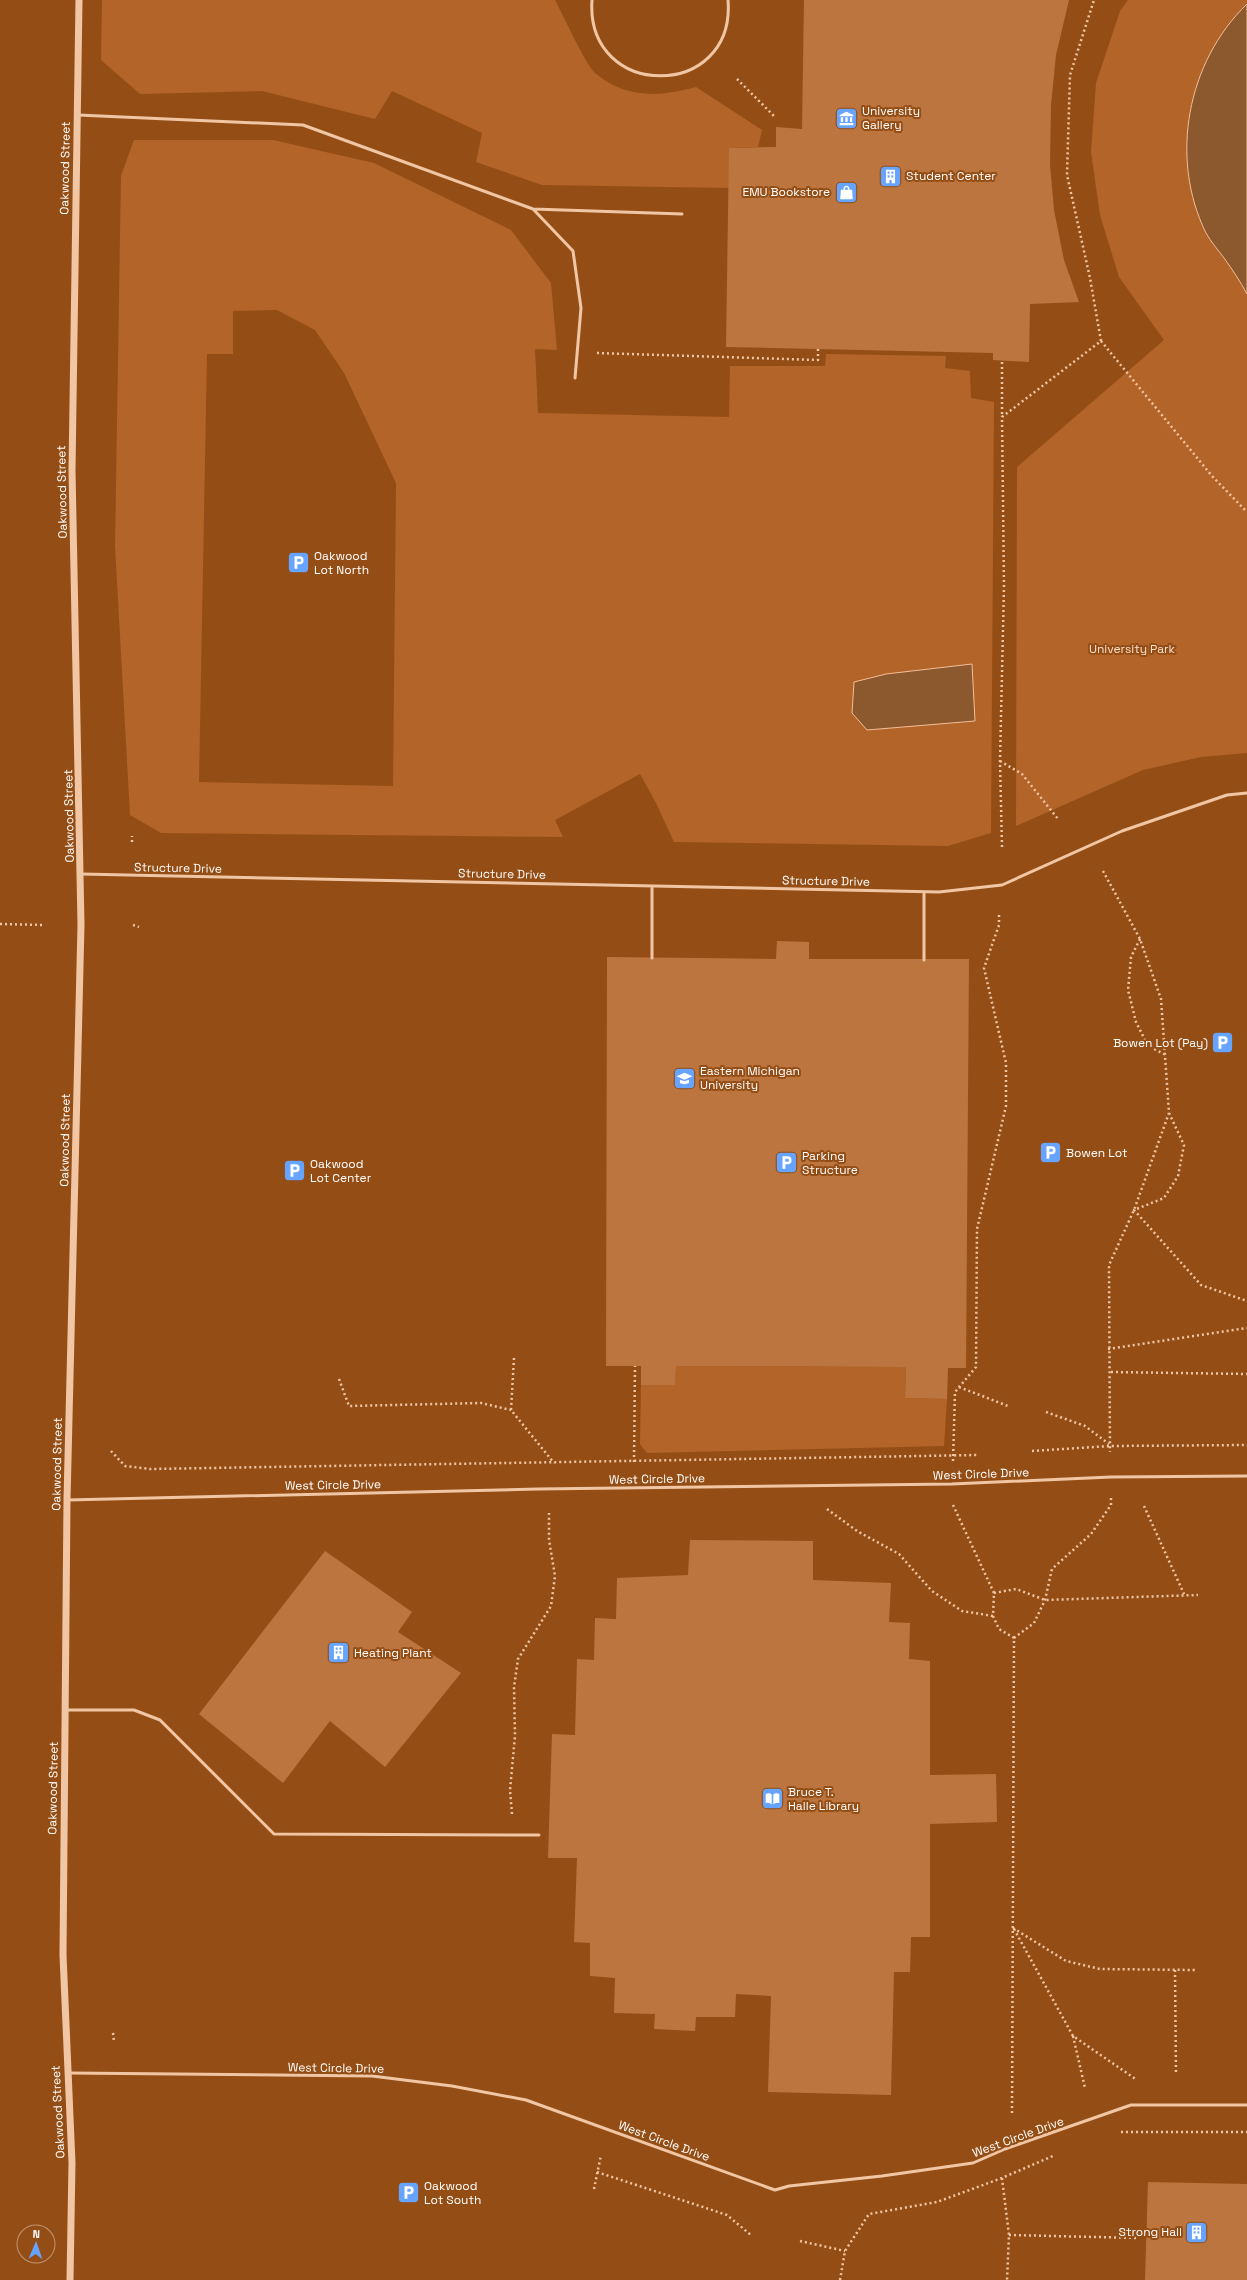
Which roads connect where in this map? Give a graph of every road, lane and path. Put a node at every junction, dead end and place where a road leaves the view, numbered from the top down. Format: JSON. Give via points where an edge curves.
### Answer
{"nodes":[{"id":1,"x":79,"y":0,"type":"edge"},
{"id":2,"x":592,"y":0,"type":"edge"},
{"id":3,"x":728,"y":0,"type":"edge"},
{"id":4,"x":1094,"y":0,"type":"edge"},
{"id":5,"x":737,"y":79,"type":"dead end"},
{"id":6,"x":76,"y":115,"type":"junction"},
{"id":7,"x":775,"y":117,"type":"dead end"},
{"id":8,"x":533,"y":209,"type":"junction"},
{"id":9,"x":682,"y":214,"type":"dead end"},
{"id":10,"x":1101,"y":341,"type":"junction"},
{"id":11,"x":818,"y":349,"type":"dead end"},
{"id":12,"x":594,"y":353,"type":"dead end"},
{"id":13,"x":1002,"y":362,"type":"dead end"},
{"id":14,"x":576,"y":378,"type":"dead end"},
{"id":15,"x":1002,"y":417,"type":"junction"},
{"id":16,"x":1247,"y":512,"type":"edge"},
{"id":17,"x":1000,"y":760,"type":"junction"},
{"id":18,"x":1247,"y":793,"type":"edge"},
{"id":19,"x":1058,"y":819,"type":"dead end"},
{"id":20,"x":132,"y":836,"type":"dead end"},
{"id":21,"x":132,"y":842,"type":"dead end"},
{"id":22,"x":1002,"y":847,"type":"dead end"},
{"id":23,"x":1103,"y":871,"type":"dead end"},
{"id":24,"x":80,"y":874,"type":"junction"},
{"id":25,"x":652,"y":886,"type":"junction"},
{"id":26,"x":924,"y":892,"type":"junction"},
{"id":27,"x":999,"y":915,"type":"dead end"},
{"id":28,"x":0,"y":924,"type":"edge"},
{"id":29,"x":44,"y":925,"type":"dead end"},
{"id":30,"x":133,"y":925,"type":"dead end"},
{"id":31,"x":139,"y":927,"type":"dead end"},
{"id":32,"x":1140,"y":939,"type":"junction"},
{"id":33,"x":652,"y":958,"type":"dead end"},
{"id":34,"x":924,"y":960,"type":"dead end"},
{"id":35,"x":1166,"y":1055,"type":"junction"},
{"id":36,"x":1169,"y":1113,"type":"junction"},
{"id":37,"x":1134,"y":1210,"type":"junction"},
{"id":38,"x":1247,"y":1301,"type":"edge"},
{"id":39,"x":1247,"y":1328,"type":"edge"},
{"id":40,"x":1108,"y":1350,"type":"junction"},
{"id":41,"x":514,"y":1358,"type":"dead end"},
{"id":42,"x":635,"y":1366,"type":"dead end"},
{"id":43,"x":1111,"y":1372,"type":"junction"},
{"id":44,"x":1247,"y":1374,"type":"edge"},
{"id":45,"x":339,"y":1379,"type":"dead end"},
{"id":46,"x":959,"y":1387,"type":"junction"},
{"id":47,"x":1008,"y":1406,"type":"dead end"},
{"id":48,"x":511,"y":1410,"type":"junction"},
{"id":49,"x":1046,"y":1412,"type":"dead end"},
{"id":50,"x":1110,"y":1445,"type":"junction"},
{"id":51,"x":1247,"y":1445,"type":"edge"},
{"id":52,"x":111,"y":1451,"type":"dead end"},
{"id":53,"x":1032,"y":1451,"type":"dead end"},
{"id":54,"x":1110,"y":1452,"type":"dead end"},
{"id":55,"x":978,"y":1455,"type":"dead end"},
{"id":56,"x":953,"y":1456,"type":"junction"},
{"id":57,"x":634,"y":1462,"type":"junction"},
{"id":58,"x":953,"y":1462,"type":"dead end"},
{"id":59,"x":555,"y":1463,"type":"junction"},
{"id":60,"x":1247,"y":1476,"type":"edge"},
{"id":61,"x":1111,"y":1498,"type":"dead end"},
{"id":62,"x":953,"y":1499,"type":"dead end"},
{"id":63,"x":67,"y":1500,"type":"junction"},
{"id":64,"x":1144,"y":1506,"type":"dead end"},
{"id":65,"x":828,"y":1509,"type":"dead end"},
{"id":66,"x":549,"y":1514,"type":"dead end"},
{"id":67,"x":994,"y":1593,"type":"junction"},
{"id":68,"x":1184,"y":1594,"type":"junction"},
{"id":69,"x":1198,"y":1594,"type":"dead end"},
{"id":70,"x":1045,"y":1600,"type":"junction"},
{"id":71,"x":993,"y":1616,"type":"junction"},
{"id":72,"x":1014,"y":1638,"type":"junction"},
{"id":73,"x":65,"y":1710,"type":"junction"},
{"id":74,"x":513,"y":1835,"type":"junction"},
{"id":75,"x":539,"y":1835,"type":"dead end"},
{"id":76,"x":1013,"y":1928,"type":"junction"},
{"id":77,"x":1175,"y":1970,"type":"junction"},
{"id":78,"x":1195,"y":1970,"type":"dead end"},
{"id":79,"x":113,"y":2033,"type":"dead end"},
{"id":80,"x":1073,"y":2036,"type":"junction"},
{"id":81,"x":114,"y":2042,"type":"dead end"},
{"id":82,"x":67,"y":2073,"type":"junction"},
{"id":83,"x":1176,"y":2075,"type":"dead end"},
{"id":84,"x":1137,"y":2080,"type":"dead end"},
{"id":85,"x":1085,"y":2088,"type":"dead end"},
{"id":86,"x":1247,"y":2105,"type":"edge"},
{"id":87,"x":1012,"y":2116,"type":"dead end"},
{"id":88,"x":1118,"y":2132,"type":"dead end"},
{"id":89,"x":1247,"y":2132,"type":"edge"},
{"id":90,"x":1060,"y":2154,"type":"dead end"},
{"id":91,"x":601,"y":2155,"type":"dead end"},
{"id":92,"x":597,"y":2172,"type":"junction"},
{"id":93,"x":1002,"y":2178,"type":"junction"},
{"id":94,"x":594,"y":2189,"type":"dead end"},
{"id":95,"x":1009,"y":2234,"type":"junction"},
{"id":96,"x":752,"y":2236,"type":"dead end"},
{"id":97,"x":1139,"y":2238,"type":"dead end"},
{"id":98,"x":800,"y":2241,"type":"dead end"},
{"id":99,"x":844,"y":2251,"type":"junction"},
{"id":100,"x":70,"y":2280,"type":"edge"},
{"id":101,"x":840,"y":2280,"type":"edge"},
{"id":102,"x":1007,"y":2280,"type":"edge"}],
"edges":[{"from":1,"to":6,"type":"street","name":"Oakwood Street"},
{"from":2,"to":3,"type":"lane","via":[[591,15],[597,36],[609,55],[627,69],[648,76],[671,76],[692,70],[710,57],[723,38],[729,15]]},
{"from":4,"to":10,"type":"path","via":[[1070,75],[1067,175]]},
{"from":5,"to":7,"type":"path"},
{"from":6,"to":8,"type":"lane","via":[[303,125]]},
{"from":6,"to":24,"type":"street","name":"Oakwood Street","via":[[72,470]]},
{"from":8,"to":9,"type":"lane"},
{"from":8,"to":14,"type":"lane","via":[[573,251],[582,308]]},
{"from":10,"to":15,"type":"path"},
{"from":10,"to":16,"type":"path","via":[[1212,476]]},
{"from":11,"to":12,"type":"path","via":[[818,360]]},
{"from":13,"to":15,"type":"path"},
{"from":15,"to":17,"type":"path","via":[[1004,586]]},
{"from":17,"to":19,"type":"path","via":[[1022,774]]},
{"from":17,"to":22,"type":"path"},
{"from":18,"to":26,"type":"lane","name":"Structure Drive","via":[[1227,795],[1122,831],[1002,885]]},
{"from":20,"to":21,"type":"path"},
{"from":23,"to":32,"type":"path"},
{"from":24,"to":25,"type":"lane","name":"Structure Drive"},
{"from":24,"to":63,"type":"street","name":"Oakwood Street","via":[[81,926]]},
{"from":25,"to":26,"type":"lane","name":"Structure Drive"},
{"from":25,"to":33,"type":"lane"},
{"from":26,"to":34,"type":"lane"},
{"from":27,"to":46,"type":"path","via":[[999,925],[984,968],[1006,1063],[1006,1106],[977,1229],[976,1367]]},
{"from":28,"to":29,"type":"path"},
{"from":30,"to":31,"type":"path"},
{"from":32,"to":35,"type":"path","via":[[1161,999]]},
{"from":32,"to":35,"type":"path","via":[[1131,957],[1128,990],[1136,1022],[1148,1046]]},
{"from":35,"to":36,"type":"path"},
{"from":36,"to":37,"type":"path"},
{"from":36,"to":37,"type":"path","via":[[1184,1144],[1178,1176],[1164,1198]]},
{"from":37,"to":38,"type":"path","via":[[1201,1286]]},
{"from":37,"to":40,"type":"path","via":[[1109,1265]]},
{"from":39,"to":40,"type":"path"},
{"from":40,"to":43,"type":"path"},
{"from":41,"to":48,"type":"path"},
{"from":42,"to":57,"type":"path"},
{"from":43,"to":44,"type":"path"},
{"from":43,"to":50,"type":"path"},
{"from":45,"to":48,"type":"path","via":[[349,1406],[481,1402]]},
{"from":46,"to":47,"type":"path"},
{"from":46,"to":56,"type":"path","via":[[955,1392]]},
{"from":48,"to":59,"type":"path"},
{"from":49,"to":50,"type":"path","via":[[1085,1426]]},
{"from":50,"to":51,"type":"path"},
{"from":50,"to":53,"type":"path"},
{"from":50,"to":54,"type":"path"},
{"from":52,"to":59,"type":"path","via":[[125,1466],[150,1469]]},
{"from":55,"to":56,"type":"path"},
{"from":56,"to":57,"type":"path"},
{"from":56,"to":58,"type":"path"},
{"from":57,"to":59,"type":"path"},
{"from":60,"to":63,"type":"lane","name":"West Circle Drive"},
{"from":61,"to":70,"type":"path","via":[[1111,1505],[1091,1534],[1052,1569]]},
{"from":62,"to":67,"type":"path","via":[[953,1508]]},
{"from":63,"to":73,"type":"street","name":"Oakwood Street"},
{"from":64,"to":68,"type":"path"},
{"from":65,"to":71,"type":"path","via":[[857,1531],[899,1554],[932,1591],[962,1611]]},
{"from":66,"to":74,"type":"path","via":[[548,1540],[555,1576],[551,1606],[518,1659],[514,1688],[515,1736],[510,1790]]},
{"from":67,"to":70,"type":"path","via":[[1016,1589]]},
{"from":67,"to":71,"type":"path"},
{"from":68,"to":69,"type":"path"},
{"from":68,"to":70,"type":"path"},
{"from":70,"to":72,"type":"path","via":[[1034,1623]]},
{"from":71,"to":72,"type":"path","via":[[999,1629]]},
{"from":72,"to":76,"type":"path"},
{"from":73,"to":74,"type":"lane","via":[[134,1710],[160,1720],[274,1834]]},
{"from":73,"to":82,"type":"street","name":"Oakwood Street","via":[[63,1956]]},
{"from":74,"to":75,"type":"lane"},
{"from":76,"to":77,"type":"path","via":[[1066,1961],[1100,1969]]},
{"from":76,"to":80,"type":"path"},
{"from":76,"to":87,"type":"path"},
{"from":77,"to":78,"type":"path"},
{"from":77,"to":83,"type":"path"},
{"from":79,"to":81,"type":"path"},
{"from":80,"to":84,"type":"path"},
{"from":80,"to":85,"type":"path"},
{"from":82,"to":86,"type":"lane","name":"West Circle Drive","via":[[372,2076],[452,2086],[526,2100],[775,2190],[789,2186],[972,2163],[1131,2105]]},
{"from":82,"to":100,"type":"street","name":"Oakwood Street","via":[[72,2163]]},
{"from":88,"to":89,"type":"path"},
{"from":90,"to":93,"type":"path"},
{"from":91,"to":92,"type":"path"},
{"from":92,"to":94,"type":"path"},
{"from":92,"to":96,"type":"path","via":[[727,2215]]},
{"from":93,"to":95,"type":"path"},
{"from":93,"to":99,"type":"path","via":[[937,2202],[870,2214]]},
{"from":95,"to":97,"type":"path"},
{"from":95,"to":102,"type":"path"},
{"from":98,"to":99,"type":"path"},
{"from":99,"to":101,"type":"path"}]}
